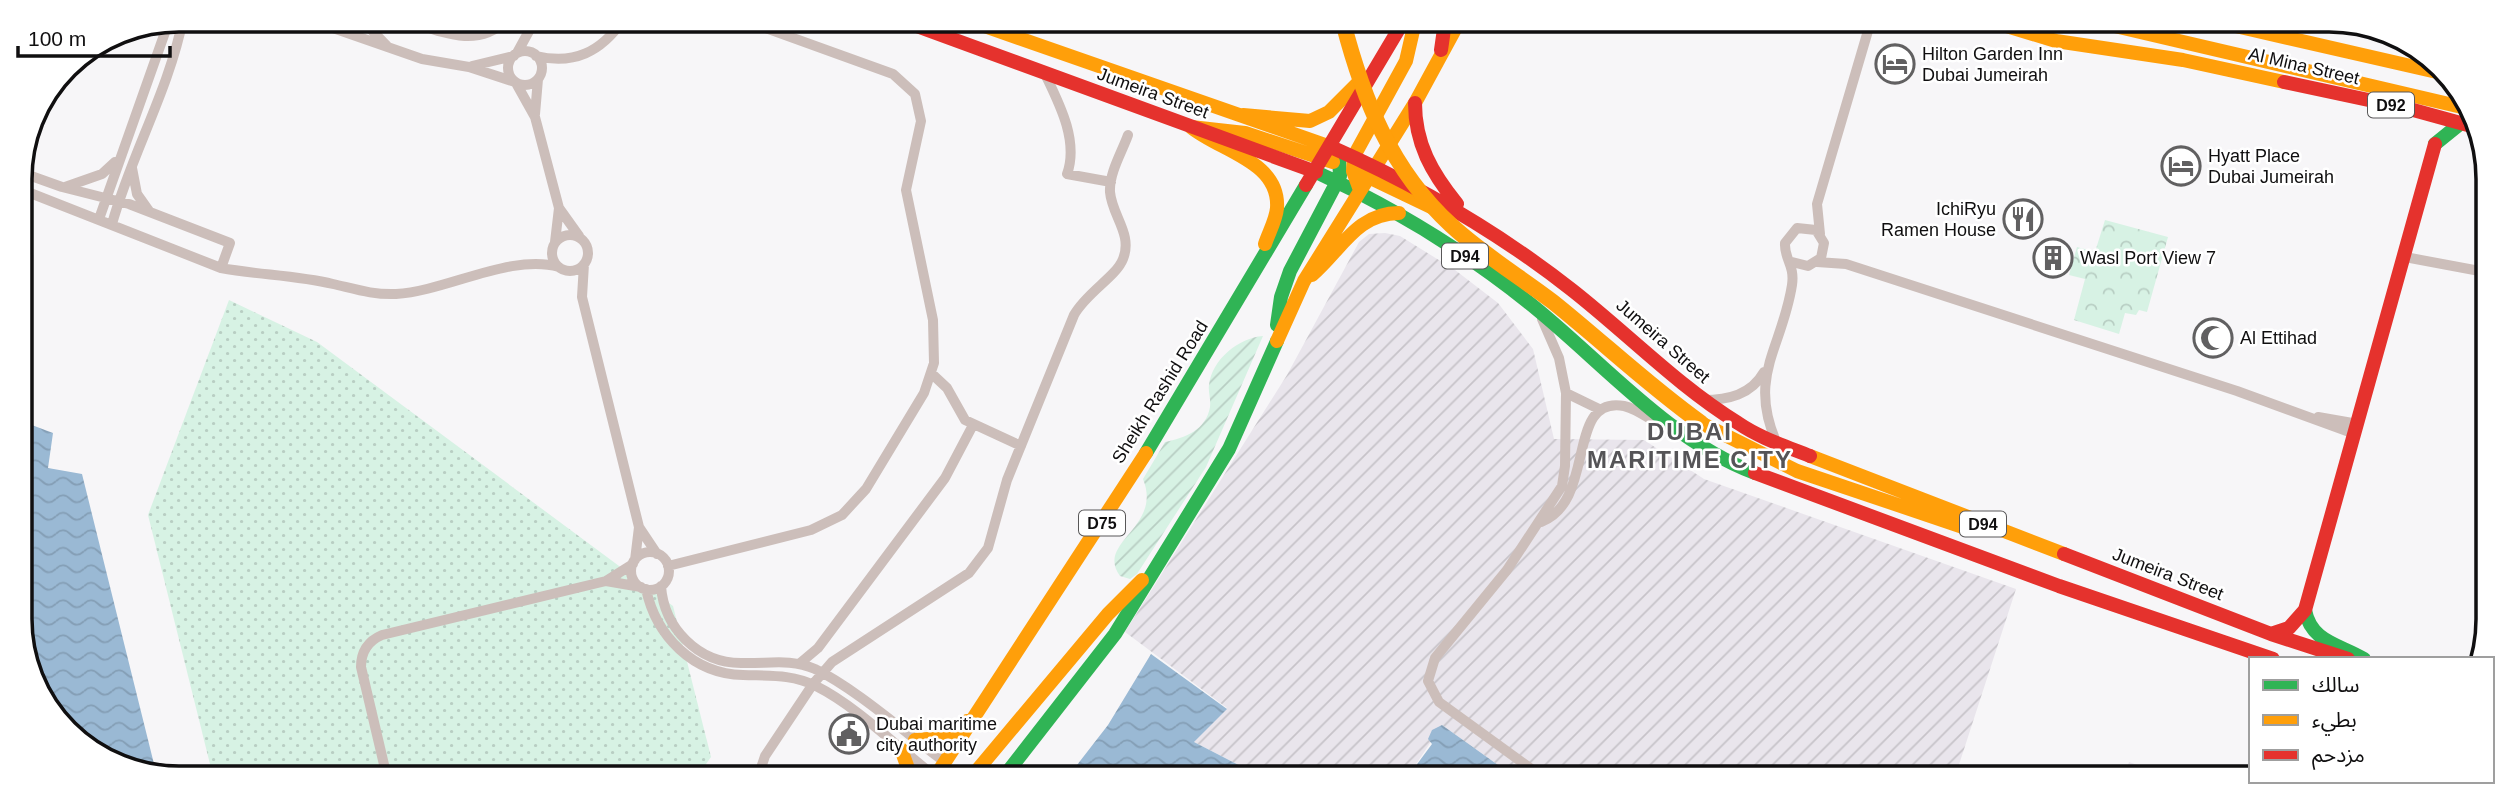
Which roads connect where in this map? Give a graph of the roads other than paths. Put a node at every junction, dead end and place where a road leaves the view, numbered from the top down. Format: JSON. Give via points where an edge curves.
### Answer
{"nodes":[{"id":1,"x":165,"y":32,"type":"edge"},
{"id":2,"x":180,"y":32,"type":"edge"},
{"id":3,"x":344,"y":32,"type":"edge"},
{"id":4,"x":374,"y":32,"type":"edge"},
{"id":5,"x":449,"y":32,"type":"edge"},
{"id":6,"x":490,"y":32,"type":"edge"},
{"id":7,"x":529,"y":32,"type":"edge"},
{"id":8,"x":535,"y":32,"type":"edge"},
{"id":9,"x":612,"y":32,"type":"edge"},
{"id":10,"x":777,"y":32,"type":"edge"},
{"id":11,"x":932,"y":32,"type":"edge"},
{"id":12,"x":1002,"y":32,"type":"edge"},
{"id":13,"x":1345,"y":32,"type":"edge"},
{"id":14,"x":1398,"y":32,"type":"edge"},
{"id":15,"x":1413,"y":32,"type":"edge"},
{"id":16,"x":1452,"y":32,"type":"edge"},
{"id":17,"x":1867,"y":32,"type":"edge"},
{"id":18,"x":2028,"y":32,"type":"edge"},
{"id":19,"x":2142,"y":32,"type":"edge"},
{"id":20,"x":2261,"y":32,"type":"edge"},
{"id":21,"x":2074,"y":45,"type":"junction"},
{"id":22,"x":389,"y":48,"type":"junction"},
{"id":23,"x":516,"y":55,"type":"junction"},
{"id":24,"x":536,"y":55,"type":"junction"},
{"id":25,"x":2254,"y":57,"type":"junction"},
{"id":26,"x":566,"y":60,"type":"junction"},
{"id":27,"x":1382,"y":62,"type":"junction"},
{"id":28,"x":2419,"y":62,"type":"edge"},
{"id":29,"x":2400,"y":65,"type":"junction"},
{"id":30,"x":469,"y":67,"type":"junction"},
{"id":31,"x":2430,"y":71,"type":"edge"},
{"id":32,"x":1045,"y":74,"type":"junction"},
{"id":33,"x":539,"y":78,"type":"junction"},
{"id":34,"x":516,"y":83,"type":"junction"},
{"id":35,"x":1415,"y":103,"type":"junction"},
{"id":36,"x":2426,"y":113,"type":"junction"},
{"id":37,"x":1243,"y":115,"type":"junction"},
{"id":38,"x":535,"y":117,"type":"junction"},
{"id":39,"x":2463,"y":118,"type":"edge"},
{"id":40,"x":2463,"y":118,"type":"edge"},
{"id":41,"x":2465,"y":121,"type":"edge"},
{"id":42,"x":1191,"y":127,"type":"junction"},
{"id":43,"x":1128,"y":135,"type":"dead end"},
{"id":44,"x":2435,"y":144,"type":"junction"},
{"id":45,"x":1324,"y":159,"type":"junction"},
{"id":46,"x":117,"y":160,"type":"junction"},
{"id":47,"x":133,"y":161,"type":"junction"},
{"id":48,"x":1346,"y":168,"type":"junction"},
{"id":49,"x":32,"y":176,"type":"edge"},
{"id":50,"x":1368,"y":177,"type":"junction"},
{"id":51,"x":1111,"y":182,"type":"junction"},
{"id":52,"x":62,"y":187,"type":"junction"},
{"id":53,"x":32,"y":194,"type":"edge"},
{"id":54,"x":105,"y":199,"type":"junction"},
{"id":55,"x":118,"y":202,"type":"junction"},
{"id":56,"x":1817,"y":204,"type":"junction"},
{"id":57,"x":559,"y":208,"type":"junction"},
{"id":58,"x":151,"y":213,"type":"junction"},
{"id":59,"x":1399,"y":213,"type":"junction"},
{"id":60,"x":99,"y":219,"type":"junction"},
{"id":61,"x":1477,"y":223,"type":"junction"},
{"id":62,"x":112,"y":224,"type":"junction"},
{"id":63,"x":1800,"y":227,"type":"junction"},
{"id":64,"x":1820,"y":234,"type":"junction"},
{"id":65,"x":579,"y":236,"type":"junction"},
{"id":66,"x":554,"y":244,"type":"junction"},
{"id":67,"x":1825,"y":248,"type":"junction"},
{"id":68,"x":2406,"y":252,"type":"junction"},
{"id":69,"x":533,"y":262,"type":"junction"},
{"id":70,"x":1792,"y":262,"type":"junction"},
{"id":71,"x":584,"y":264,"type":"junction"},
{"id":72,"x":1813,"y":264,"type":"junction"},
{"id":73,"x":1846,"y":264,"type":"junction"},
{"id":74,"x":1260,"y":267,"type":"junction"},
{"id":75,"x":221,"y":268,"type":"junction"},
{"id":76,"x":561,"y":268,"type":"junction"},
{"id":77,"x":2476,"y":270,"type":"edge"},
{"id":78,"x":1304,"y":281,"type":"junction"},
{"id":79,"x":1790,"y":293,"type":"junction"},
{"id":80,"x":582,"y":297,"type":"junction"},
{"id":81,"x":1528,"y":302,"type":"junction"},
{"id":82,"x":1278,"y":338,"type":"junction"},
{"id":83,"x":1768,"y":363,"type":"junction"},
{"id":84,"x":931,"y":373,"type":"junction"},
{"id":85,"x":1566,"y":393,"type":"junction"},
{"id":86,"x":1702,"y":400,"type":"junction"},
{"id":87,"x":1601,"y":410,"type":"junction"},
{"id":88,"x":973,"y":425,"type":"junction"},
{"id":89,"x":2356,"y":429,"type":"junction"},
{"id":90,"x":1684,"y":434,"type":"junction"},
{"id":91,"x":1777,"y":444,"type":"junction"},
{"id":92,"x":1021,"y":446,"type":"junction"},
{"id":93,"x":1541,"y":522,"type":"junction"},
{"id":94,"x":639,"y":527,"type":"junction"},
{"id":95,"x":2052,"y":551,"type":"junction"},
{"id":96,"x":657,"y":554,"type":"junction"},
{"id":97,"x":1162,"y":560,"type":"junction"},
{"id":98,"x":634,"y":562,"type":"junction"},
{"id":99,"x":668,"y":566,"type":"junction"},
{"id":100,"x":606,"y":581,"type":"junction"},
{"id":101,"x":661,"y":586,"type":"junction"},
{"id":102,"x":643,"y":588,"type":"junction"},
{"id":103,"x":2305,"y":610,"type":"junction"},
{"id":104,"x":2270,"y":634,"type":"junction"},
{"id":105,"x":2267,"y":657,"type":"edge"},
{"id":106,"x":2342,"y":657,"type":"edge"},
{"id":107,"x":2360,"y":657,"type":"edge"},
{"id":108,"x":799,"y":664,"type":"junction"},
{"id":109,"x":822,"y":673,"type":"junction"},
{"id":110,"x":813,"y":684,"type":"junction"},
{"id":111,"x":979,"y":710,"type":"junction"},
{"id":112,"x":915,"y":740,"type":"junction"},
{"id":113,"x":901,"y":749,"type":"junction"},
{"id":114,"x":1526,"y":765,"type":"edge"},
{"id":115,"x":384,"y":766,"type":"edge"},
{"id":116,"x":762,"y":766,"type":"edge"},
{"id":117,"x":907,"y":766,"type":"edge"},
{"id":118,"x":922,"y":766,"type":"edge"},
{"id":119,"x":940,"y":766,"type":"edge"},
{"id":120,"x":947,"y":766,"type":"edge"},
{"id":121,"x":981,"y":766,"type":"edge"},
{"id":122,"x":1013,"y":766,"type":"edge"}],
"edges":[{"from":1,"to":46,"type":"street"},
{"from":2,"to":47,"type":"street"},
{"from":3,"to":22,"type":"street"},
{"from":4,"to":22,"type":"street"},
{"from":5,"to":6,"type":"street","via":[[467,37]]},
{"from":7,"to":23,"type":"street"},
{"from":8,"to":24,"type":"street"},
{"from":9,"to":26,"type":"street","via":[[600,46]]},
{"from":10,"to":84,"type":"street","via":[[893,74],[915,94],[921,121],[906,190],[935,331]]},
{"from":11,"to":32,"type":"main road","name":"Jumeira Street"},
{"from":12,"to":37,"type":"main road","name":"Jumeira Street","number":"D94"},
{"from":13,"to":95,"type":"main road","bridge":true,"via":[[1368,111],[1386,146],[1433,210],[1664,396],[1740,447],[1801,475],[2010,544]]},
{"from":14,"to":27,"type":"main road","name":"Sheikh Rashid Road","number":"D75"},
{"from":15,"to":48,"type":"main road","via":[[1406,61]]},
{"from":16,"to":35,"type":"main road"},
{"from":17,"to":56,"type":"street"},
{"from":18,"to":21,"type":"main road","name":"Al Mina Street","number":"D92"},
{"from":19,"to":25,"type":"main road"},
{"from":20,"to":29,"type":"main road","name":"Al Mina Street","number":"D92"},
{"from":21,"to":25,"type":"main road","via":[[2128,45],[2218,58]]},
{"from":21,"to":36,"type":"main road","name":"Al Mina Street","number":"D92","via":[[2162,55]]},
{"from":22,"to":30,"type":"street"},
{"from":23,"to":24,"type":"street","via":[[527,51]]},
{"from":23,"to":30,"type":"street"},
{"from":23,"to":34,"type":"street","via":[[508,67]]},
{"from":24,"to":26,"type":"street"},
{"from":24,"to":33,"type":"street","via":[[542,68]]},
{"from":25,"to":39,"type":"main road"},
{"from":26,"to":33,"type":"street"},
{"from":27,"to":37,"type":"main road","via":[[1339,107],[1319,118],[1294,122]]},
{"from":27,"to":45,"type":"main road","name":"Sheikh Rashid Road","number":"D75"},
{"from":28,"to":29,"type":"main road"},
{"from":29,"to":31,"type":"main road","name":"Al Mina Street","number":"D92"},
{"from":30,"to":34,"type":"street"},
{"from":32,"to":42,"type":"main road","name":"Jumeira Street"},
{"from":32,"to":51,"type":"street","via":[[1063,113],[1070,166],[1067,174]]},
{"from":33,"to":34,"type":"street","via":[[528,85]]},
{"from":33,"to":38,"type":"street"},
{"from":34,"to":38,"type":"street"},
{"from":35,"to":50,"type":"main road"},
{"from":35,"to":61,"type":"main road","via":[[1423,156]]},
{"from":36,"to":40,"type":"main road","name":"Al Mina Street","number":"D92"},
{"from":36,"to":44,"type":"main road"},
{"from":37,"to":45,"type":"main road","name":"Jumeira Street","number":"D94"},
{"from":38,"to":57,"type":"street"},
{"from":41,"to":44,"type":"main road"},
{"from":42,"to":45,"type":"main road","via":[[1243,132]]},
{"from":42,"to":74,"type":"main road","via":[[1213,146],[1258,166],[1272,182],[1277,208]]},
{"from":43,"to":51,"type":"street"},
{"from":44,"to":68,"type":"main road"},
{"from":45,"to":48,"type":"main road"},
{"from":45,"to":48,"type":"main road","name":"Jumeira Street","number":"D94"},
{"from":45,"to":74,"type":"main road","name":"Sheikh Rashid Road","number":"D75"},
{"from":46,"to":52,"type":"street","via":[[96,177]]},
{"from":46,"to":54,"type":"street"},
{"from":47,"to":55,"type":"street"},
{"from":47,"to":58,"type":"street","via":[[137,194]]},
{"from":48,"to":50,"type":"main road","name":"Jumeira Street","number":"D94"},
{"from":48,"to":50,"type":"main road","name":"Jumeira Street","number":"D94"},
{"from":48,"to":82,"type":"main road","via":[[1285,284]]},
{"from":49,"to":52,"type":"street"},
{"from":50,"to":59,"type":"main road","name":"Jumeira Street","number":"D94"},
{"from":50,"to":61,"type":"main road"},
{"from":50,"to":78,"type":"main road"},
{"from":51,"to":92,"type":"street","via":[[1125,235],[1124,257],[1084,298],[1074,315]]},
{"from":52,"to":54,"type":"street"},
{"from":53,"to":60,"type":"street"},
{"from":54,"to":55,"type":"street"},
{"from":54,"to":60,"type":"street"},
{"from":55,"to":58,"type":"street"},
{"from":55,"to":62,"type":"street"},
{"from":56,"to":63,"type":"street"},
{"from":56,"to":64,"type":"street"},
{"from":57,"to":65,"type":"street"},
{"from":57,"to":66,"type":"street"},
{"from":58,"to":75,"type":"street","via":[[230,243]]},
{"from":59,"to":78,"type":"main road","via":[[1382,213],[1361,223],[1325,265]]},
{"from":59,"to":81,"type":"main road","name":"Jumeira Street","number":"D94"},
{"from":60,"to":62,"type":"street"},
{"from":61,"to":86,"type":"main road","name":"Jumeira Street","number":"D94","via":[[1594,307]]},
{"from":62,"to":75,"type":"street"},
{"from":63,"to":64,"type":"street","via":[[1811,227]]},
{"from":63,"to":70,"type":"street","via":[[1785,243]]},
{"from":64,"to":67,"type":"street"},
{"from":65,"to":66,"type":"street","via":[[566,235]]},
{"from":65,"to":71,"type":"street","via":[[587,247]]},
{"from":66,"to":69,"type":"street"},
{"from":66,"to":76,"type":"street","via":[[553,258]]},
{"from":67,"to":72,"type":"street"},
{"from":67,"to":73,"type":"street"},
{"from":68,"to":77,"type":"street"},
{"from":68,"to":89,"type":"main road"},
{"from":69,"to":75,"type":"street","via":[[389,294]]},
{"from":69,"to":76,"type":"street"},
{"from":70,"to":72,"type":"street"},
{"from":70,"to":79,"type":"street"},
{"from":71,"to":76,"type":"street","via":[[574,271]]},
{"from":71,"to":80,"type":"street"},
{"from":72,"to":73,"type":"street"},
{"from":72,"to":79,"type":"street"},
{"from":73,"to":89,"type":"street"},
{"from":74,"to":111,"type":"main road","name":"Sheikh Rashid Road","number":"D75"},
{"from":76,"to":80,"type":"street"},
{"from":78,"to":82,"type":"main road"},
{"from":79,"to":83,"type":"street"},
{"from":80,"to":94,"type":"street"},
{"from":81,"to":85,"type":"street","via":[[1555,347]]},
{"from":81,"to":90,"type":"main road","name":"Jumeira Street","number":"D94"},
{"from":82,"to":97,"type":"main road","via":[[1229,449]]},
{"from":83,"to":86,"type":"street","via":[[1756,384],[1744,393]]},
{"from":83,"to":91,"type":"street","via":[[1764,408]]},
{"from":84,"to":88,"type":"street","via":[[947,388],[961,416]]},
{"from":84,"to":99,"type":"street","via":[[924,393],[866,489],[842,514],[811,530]]},
{"from":85,"to":87,"type":"street"},
{"from":85,"to":93,"type":"street","via":[[1564,480]]},
{"from":86,"to":91,"type":"main road","name":"Jumeira Street","number":"D94"},
{"from":87,"to":90,"type":"street","via":[[1627,407]]},
{"from":87,"to":93,"type":"street","via":[[1586,427],[1571,493],[1557,512]]},
{"from":88,"to":92,"type":"street"},
{"from":88,"to":108,"type":"street","via":[[936,490],[818,648]]},
{"from":89,"to":103,"type":"main road"},
{"from":90,"to":105,"type":"main road","name":"Jumeira Street","number":"D94","via":[[1781,486]]},
{"from":91,"to":95,"type":"main road","name":"Jumeira Street","number":"D94"},
{"from":92,"to":109,"type":"street","via":[[980,562],[844,653]]},
{"from":93,"to":114,"type":"street","via":[[1435,659],[1428,681],[1439,702]]},
{"from":94,"to":96,"type":"street"},
{"from":94,"to":98,"type":"street"},
{"from":95,"to":104,"type":"main road","name":"Jumeira Street","number":"D94"},
{"from":96,"to":98,"type":"street","via":[[643,554]]},
{"from":96,"to":99,"type":"street"},
{"from":97,"to":121,"type":"main road","via":[[1108,614]]},
{"from":97,"to":122,"type":"main road","via":[[1109,642]]},
{"from":98,"to":100,"type":"street"},
{"from":98,"to":102,"type":"street","via":[[632,575]]},
{"from":99,"to":101,"type":"street"},
{"from":100,"to":102,"type":"street"},
{"from":100,"to":115,"type":"street","via":[[372,640],[362,655],[361,667]]},
{"from":101,"to":102,"type":"street"},
{"from":101,"to":108,"type":"street","via":[[674,627],[707,656],[732,663]]},
{"from":102,"to":110,"type":"street","via":[[663,632],[697,663],[730,674],[783,676]]},
{"from":103,"to":104,"type":"main road","via":[[2289,628]]},
{"from":103,"to":107,"type":"main road","via":[[2307,624],[2316,636]]},
{"from":104,"to":106,"type":"main road","name":"Jumeira Street","number":"D94"},
{"from":108,"to":109,"type":"street"},
{"from":109,"to":110,"type":"street"},
{"from":109,"to":112,"type":"street"},
{"from":110,"to":113,"type":"street"},
{"from":110,"to":116,"type":"street"},
{"from":111,"to":112,"type":"main road","via":[[941,738]]},
{"from":111,"to":120,"type":"main road","name":"Sheikh Rashid Road","number":"D75"},
{"from":112,"to":119,"type":"street"},
{"from":113,"to":117,"type":"main road"},
{"from":113,"to":118,"type":"street"}]}
